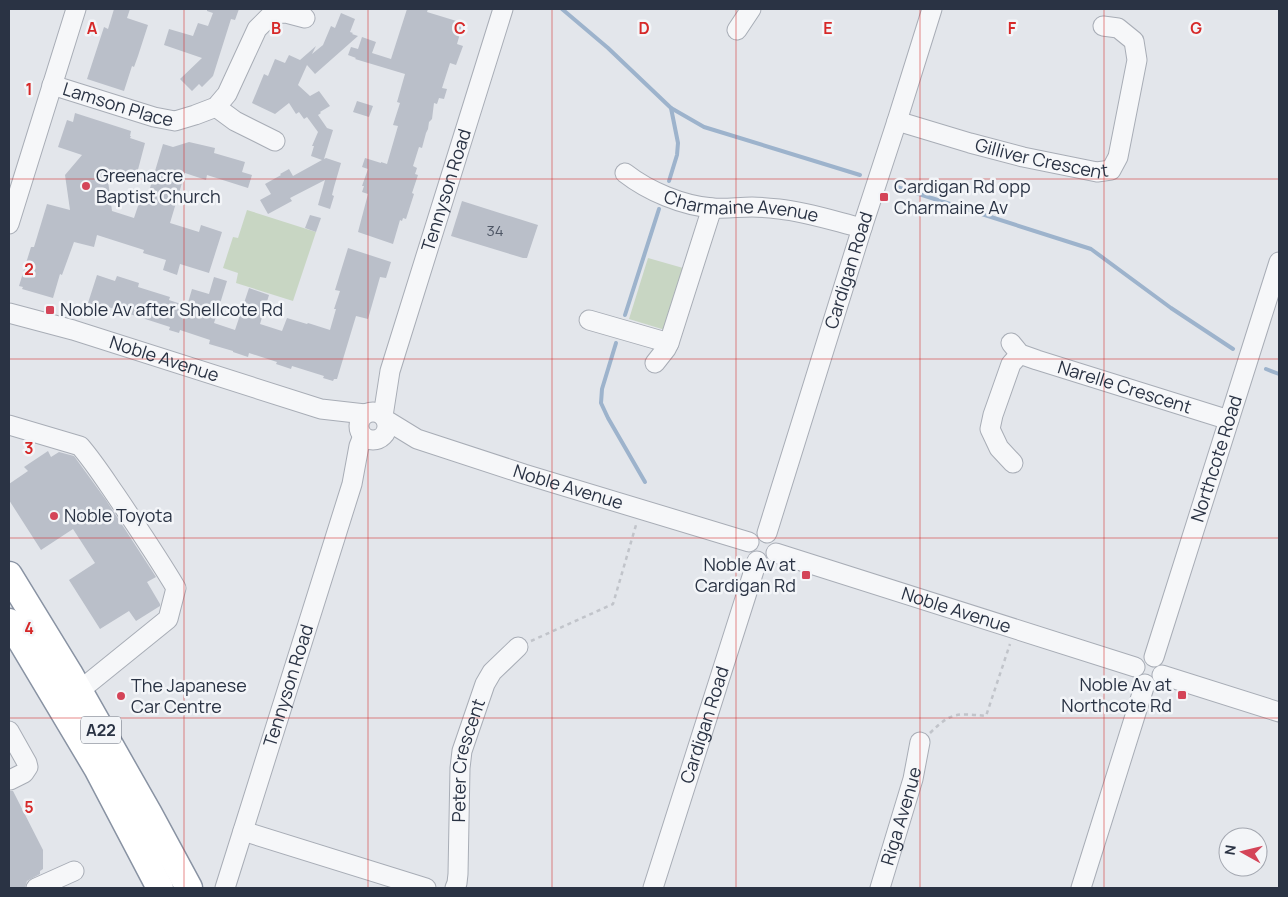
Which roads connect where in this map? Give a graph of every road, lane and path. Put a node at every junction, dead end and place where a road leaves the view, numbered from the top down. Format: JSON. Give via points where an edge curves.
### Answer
{"nodes":[{"id":1,"x":76,"y":9,"type":"edge"},
{"id":2,"x":504,"y":9,"type":"edge"},
{"id":3,"x":752,"y":9,"type":"edge"},
{"id":4,"x":932,"y":9,"type":"edge"},
{"id":5,"x":306,"y":18,"type":"dead end"},
{"id":6,"x":1103,"y":26,"type":"dead end"},
{"id":7,"x":737,"y":30,"type":"dead end"},
{"id":8,"x":52,"y":85,"type":"junction"},
{"id":9,"x":216,"y":107,"type":"junction"},
{"id":10,"x":897,"y":120,"type":"junction"},
{"id":11,"x":275,"y":141,"type":"dead end"},
{"id":12,"x":625,"y":173,"type":"dead end"},
{"id":13,"x":712,"y":208,"type":"junction"},
{"id":14,"x":9,"y":224,"type":"edge"},
{"id":15,"x":862,"y":228,"type":"junction"},
{"id":16,"x":1279,"y":262,"type":"edge"},
{"id":17,"x":9,"y":313,"type":"edge"},
{"id":18,"x":589,"y":320,"type":"dead end"},
{"id":19,"x":669,"y":343,"type":"junction"},
{"id":20,"x":655,"y":363,"type":"dead end"},
{"id":21,"x":1229,"y":420,"type":"junction"},
{"id":22,"x":9,"y":425,"type":"edge"},
{"id":23,"x":373,"y":426,"type":"junction"},
{"id":24,"x":1013,"y":463,"type":"dead end"},
{"id":25,"x":636,"y":525,"type":"dead end"},
{"id":26,"x":767,"y":532,"type":"junction"},
{"id":27,"x":749,"y":542,"type":"junction"},
{"id":28,"x":776,"y":553,"type":"junction"},
{"id":29,"x":757,"y":560,"type":"junction"},
{"id":30,"x":9,"y":575,"type":"edge"},
{"id":31,"x":9,"y":622,"type":"edge"},
{"id":32,"x":1010,"y":644,"type":"dead end"},
{"id":33,"x":518,"y":647,"type":"joint"},
{"id":34,"x":1154,"y":657,"type":"junction"},
{"id":35,"x":1135,"y":666,"type":"junction"},
{"id":36,"x":1162,"y":676,"type":"junction"},
{"id":37,"x":1145,"y":684,"type":"junction"},
{"id":38,"x":79,"y":691,"type":"junction"},
{"id":39,"x":1279,"y":712,"type":"edge"},
{"id":40,"x":10,"y":737,"type":"edge"},
{"id":41,"x":920,"y":742,"type":"joint"},
{"id":42,"x":10,"y":780,"type":"edge"},
{"id":43,"x":243,"y":831,"type":"junction"},
{"id":44,"x":74,"y":871,"type":"dead end"},
{"id":45,"x":36,"y":888,"type":"edge"},
{"id":46,"x":160,"y":888,"type":"edge"},
{"id":47,"x":189,"y":888,"type":"edge"},
{"id":48,"x":226,"y":888,"type":"edge"},
{"id":49,"x":426,"y":888,"type":"edge"},
{"id":50,"x":455,"y":888,"type":"edge"},
{"id":51,"x":653,"y":888,"type":"edge"},
{"id":52,"x":880,"y":888,"type":"edge"},
{"id":53,"x":1081,"y":888,"type":"edge"}],
"edges":[{"from":1,"to":8,"type":"street"},
{"from":2,"to":23,"type":"street","name":"Tennyson Road"},
{"from":3,"to":7,"type":"street"},
{"from":4,"to":10,"type":"street","name":"Cardigan Road"},
{"from":5,"to":9,"type":"street","via":[[286,13],[272,14],[257,29],[227,94]]},
{"from":6,"to":10,"type":"street","name":"Gilliver Crescent","via":[[1118,28],[1134,41],[1137,60],[1118,157],[1111,170],[1097,172],[1024,157]]},
{"from":8,"to":9,"type":"street","name":"Lamson Place","via":[[175,121]]},
{"from":8,"to":14,"type":"street"},
{"from":9,"to":11,"type":"street","via":[[235,121]]},
{"from":10,"to":15,"type":"street","name":"Cardigan Road"},
{"from":12,"to":13,"type":"street","name":"Charmaine Avenue","via":[[659,193]]},
{"from":13,"to":15,"type":"street","name":"Charmaine Avenue","via":[[781,210]]},
{"from":13,"to":19,"type":"street"},
{"from":15,"to":26,"type":"street","name":"Cardigan Road"},
{"from":16,"to":21,"type":"street","name":"Northcote Road"},
{"from":17,"to":23,"type":"street","name":"Noble Avenue","via":[[73,330]]},
{"from":18,"to":19,"type":"street"},
{"from":19,"to":20,"type":"street"},
{"from":21,"to":24,"type":"street","name":"Narelle Crescent","via":[[1037,360],[1015,349],[990,429],[999,448]]},
{"from":21,"to":34,"type":"street","name":"Northcote Road"},
{"from":22,"to":38,"type":"street","via":[[80,446],[176,588],[168,619]]},
{"from":23,"to":27,"type":"street","name":"Noble Avenue"},
{"from":23,"to":43,"type":"street","name":"Tennyson Road","via":[[370,449],[352,484]]},
{"from":25,"to":33,"type":"path","via":[[613,604]]},
{"from":26,"to":27,"type":"street","via":[[756,534]]},
{"from":26,"to":28,"type":"street","via":[[776,541]]},
{"from":27,"to":29,"type":"street","via":[[749,553]]},
{"from":28,"to":29,"type":"street","via":[[768,561]]},
{"from":28,"to":35,"type":"street","name":"Noble Avenue"},
{"from":29,"to":51,"type":"street","name":"Cardigan Road"},
{"from":30,"to":38,"type":"highway","number":"A22"},
{"from":31,"to":46,"type":"highway","number":"A22","via":[[97,768]]},
{"from":32,"to":41,"type":"path","via":[[986,716],[963,713],[944,720]]},
{"from":33,"to":50,"type":"street","name":"Peter Crescent","via":[[492,672],[485,684],[462,751]]},
{"from":34,"to":35,"type":"street","via":[[1144,657]]},
{"from":34,"to":36,"type":"street","via":[[1163,666]]},
{"from":35,"to":37,"type":"street","via":[[1138,679]]},
{"from":36,"to":37,"type":"street","via":[[1153,684]]},
{"from":36,"to":39,"type":"street"},
{"from":37,"to":53,"type":"street"},
{"from":38,"to":47,"type":"highway","number":"A22"},
{"from":40,"to":42,"type":"street","via":[[28,767],[24,773]]},
{"from":41,"to":52,"type":"street","name":"Riga Avenue","via":[[913,779]]},
{"from":43,"to":48,"type":"street","name":"Tennyson Road"},
{"from":43,"to":49,"type":"street"},
{"from":44,"to":45,"type":"street"}]}
